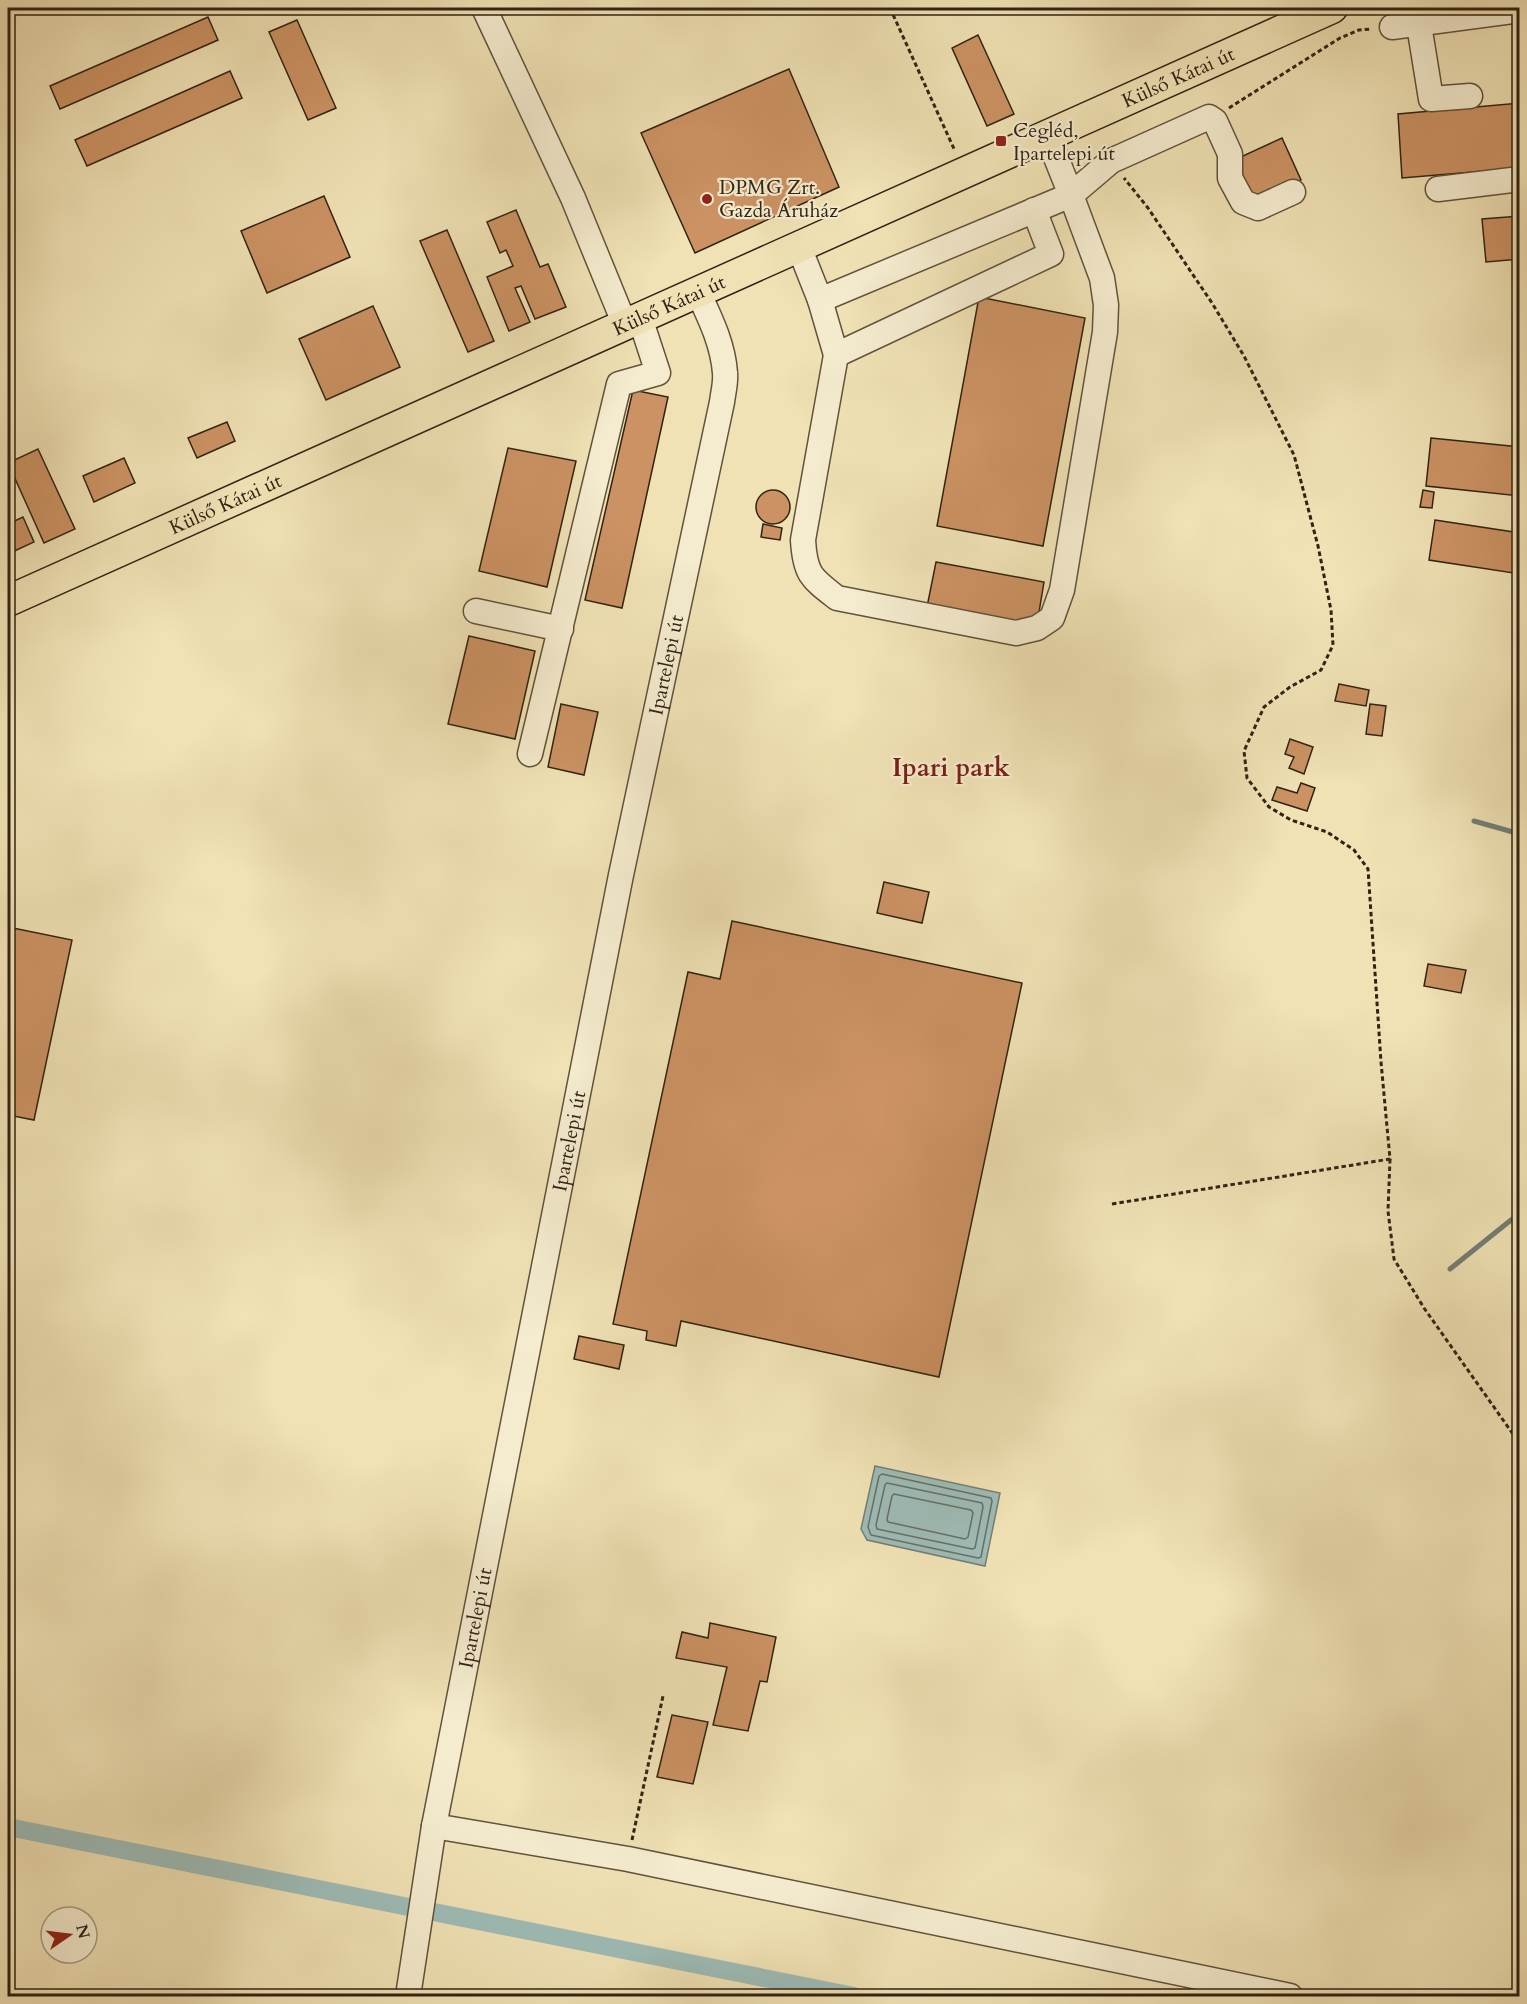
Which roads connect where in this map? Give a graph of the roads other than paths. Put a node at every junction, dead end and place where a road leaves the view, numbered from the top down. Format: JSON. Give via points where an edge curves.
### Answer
{"nodes":[{"id":1,"x":484,"y":8,"type":"edge"},
{"id":2,"x":1332,"y":8,"type":"edge"},
{"id":3,"x":1520,"y":10,"type":"edge"},
{"id":4,"x":1419,"y":25,"type":"junction"},
{"id":5,"x":1392,"y":27,"type":"road end"},
{"id":6,"x":1470,"y":96,"type":"dead end"},
{"id":7,"x":1047,"y":135,"type":"junction"},
{"id":8,"x":1520,"y":179,"type":"edge"},
{"id":9,"x":1438,"y":189,"type":"dead end"},
{"id":10,"x":1293,"y":192,"type":"dead end"},
{"id":11,"x":1071,"y":195,"type":"junction"},
{"id":12,"x":1034,"y":210,"type":"junction"},
{"id":13,"x":799,"y":247,"type":"junction"},
{"id":14,"x":698,"y":292,"type":"junction"},
{"id":15,"x":820,"y":300,"type":"junction"},
{"id":16,"x":632,"y":321,"type":"junction"},
{"id":17,"x":836,"y":355,"type":"junction"},
{"id":18,"x":8,"y":601,"type":"edge"},
{"id":19,"x":476,"y":611,"type":"dead end"},
{"id":20,"x":561,"y":629,"type":"junction"},
{"id":21,"x":530,"y":754,"type":"dead end"},
{"id":22,"x":435,"y":1826,"type":"junction"},
{"id":23,"x":408,"y":1996,"type":"edge"},
{"id":24,"x":1290,"y":1996,"type":"edge"}],
"edges":[{"from":1,"to":16,"type":"street"},
{"from":2,"to":7,"type":"main road","name":"Külső Kátai út"},
{"from":3,"to":4,"type":"street"},
{"from":4,"to":5,"type":"street"},
{"from":4,"to":6,"type":"street","via":[[1431,99]]},
{"from":7,"to":11,"type":"street"},
{"from":7,"to":13,"type":"main road","name":"Külső Kátai út"},
{"from":8,"to":9,"type":"street"},
{"from":10,"to":11,"type":"street","via":[[1258,208],[1243,202],[1230,178],[1230,154],[1215,121],[1209,117],[1111,162]]},
{"from":11,"to":12,"type":"street"},
{"from":11,"to":17,"type":"street","via":[[1102,278],[1105,332],[1062,590],[1052,618],[1036,628],[1016,633],[837,597],[814,580],[804,561],[802,540]]},
{"from":12,"to":15,"type":"street"},
{"from":12,"to":17,"type":"street","via":[[1052,254]]},
{"from":13,"to":14,"type":"main road","name":"Külső Kátai út"},
{"from":13,"to":15,"type":"street"},
{"from":14,"to":16,"type":"main road","name":"Külső Kátai út"},
{"from":14,"to":22,"type":"street","name":"Ipartelepi út","via":[[722,354],[722,402],[618,886]]},
{"from":15,"to":17,"type":"street"},
{"from":16,"to":18,"type":"main road","name":"Külső Kátai út"},
{"from":16,"to":20,"type":"street","via":[[658,373],[619,384]]},
{"from":19,"to":20,"type":"street"},
{"from":20,"to":21,"type":"street"},
{"from":22,"to":23,"type":"street","name":"Ipartelepi út"},
{"from":22,"to":24,"type":"street","via":[[628,1859]]}]}
